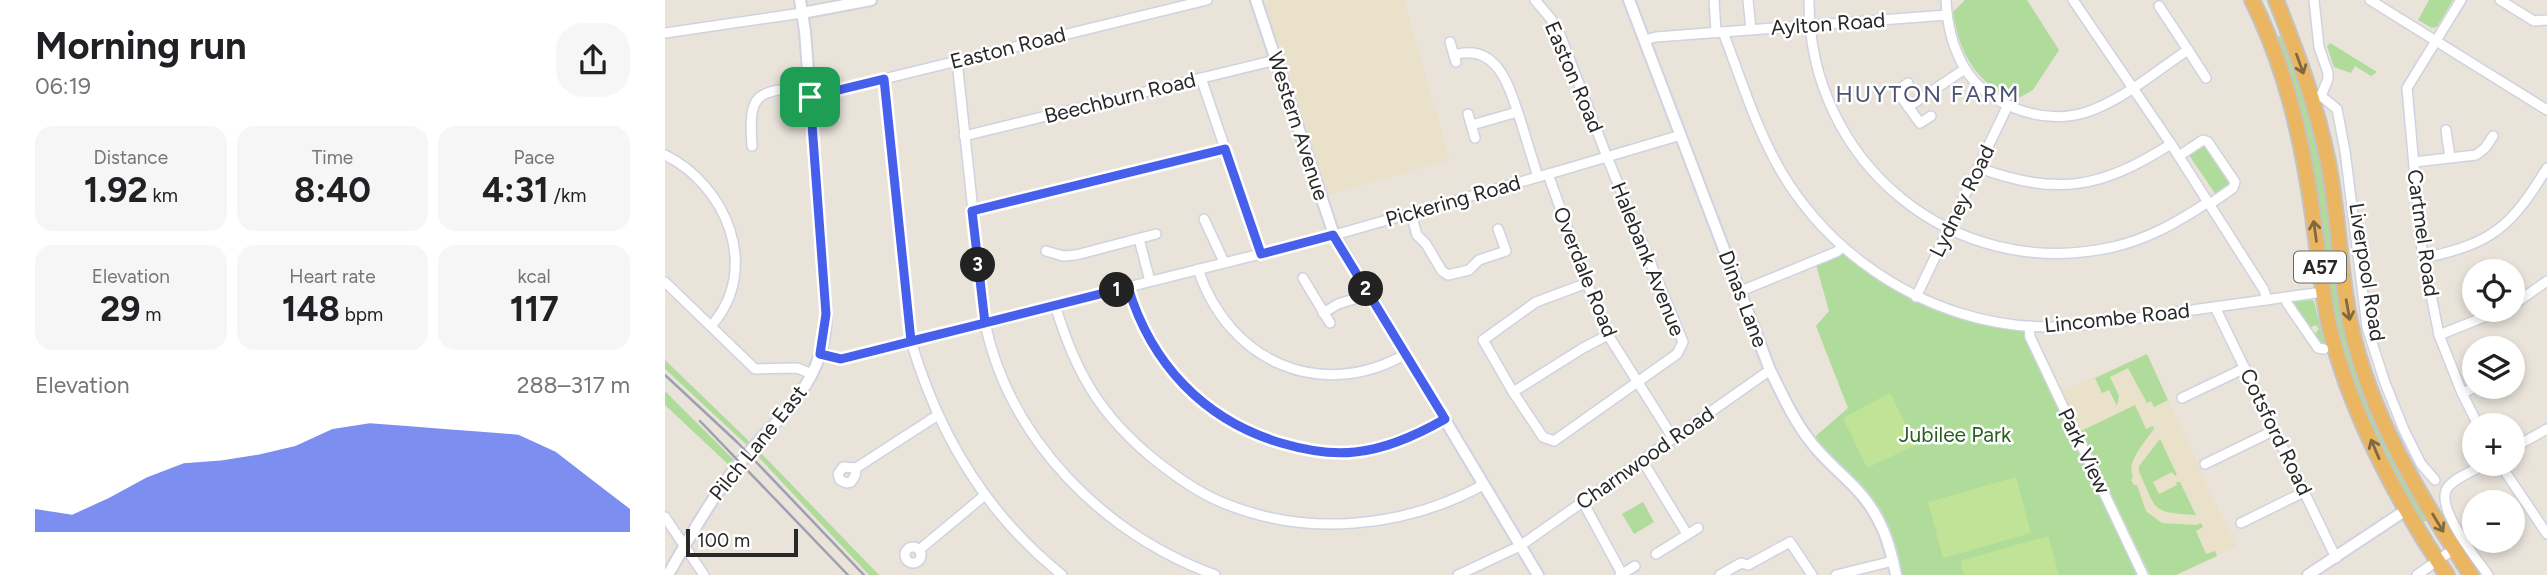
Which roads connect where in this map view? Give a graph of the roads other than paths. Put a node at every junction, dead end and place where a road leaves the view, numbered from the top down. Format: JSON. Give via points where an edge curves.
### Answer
{"nodes":[{"id":1,"x":800,"y":0,"type":"edge"},
{"id":2,"x":871,"y":0,"type":"edge"},
{"id":3,"x":1207,"y":0,"type":"edge"},
{"id":4,"x":1256,"y":0,"type":"edge"},
{"id":5,"x":1535,"y":0,"type":"edge"},
{"id":6,"x":1629,"y":0,"type":"edge"},
{"id":7,"x":1714,"y":0,"type":"edge"},
{"id":8,"x":1748,"y":0,"type":"edge"},
{"id":9,"x":1809,"y":0,"type":"edge"},
{"id":10,"x":1945,"y":0,"type":"edge"},
{"id":11,"x":2073,"y":0,"type":"edge"},
{"id":12,"x":2252,"y":0,"type":"edge"},
{"id":13,"x":2276,"y":0,"type":"edge"},
{"id":14,"x":2314,"y":0,"type":"edge"},
{"id":15,"x":2370,"y":0,"type":"edge"},
{"id":16,"x":2461,"y":0,"type":"edge"},
{"id":17,"x":2500,"y":0,"type":"edge"},
{"id":18,"x":2159,"y":6,"type":"dead end"},
{"id":19,"x":802,"y":13,"type":"junction"},
{"id":20,"x":1947,"y":15,"type":"junction"},
{"id":21,"x":2547,"y":20,"type":"edge"},
{"id":22,"x":1810,"y":25,"type":"junction"},
{"id":23,"x":1751,"y":30,"type":"junction"},
{"id":24,"x":1720,"y":32,"type":"junction"},
{"id":25,"x":665,"y":33,"type":"edge"},
{"id":26,"x":1644,"y":40,"type":"junction"},
{"id":27,"x":2435,"y":40,"type":"junction"},
{"id":28,"x":1450,"y":42,"type":"dead end"},
{"id":29,"x":2188,"y":50,"type":"junction"},
{"id":30,"x":1276,"y":60,"type":"junction"},
{"id":31,"x":957,"y":61,"type":"junction"},
{"id":32,"x":1965,"y":69,"type":"junction"},
{"id":33,"x":1201,"y":78,"type":"junction"},
{"id":34,"x":2206,"y":78,"type":"dead end"},
{"id":35,"x":884,"y":79,"type":"junction"},
{"id":36,"x":1909,"y":83,"type":"dead end"},
{"id":37,"x":2132,"y":87,"type":"junction"},
{"id":38,"x":809,"y":92,"type":"junction"},
{"id":39,"x":2316,"y":97,"type":"junction"},
{"id":40,"x":2008,"y":105,"type":"junction"},
{"id":41,"x":1908,"y":107,"type":"junction"},
{"id":42,"x":2547,"y":110,"type":"edge"},
{"id":43,"x":1517,"y":112,"type":"junction"},
{"id":44,"x":1468,"y":114,"type":"dead end"},
{"id":45,"x":1931,"y":116,"type":"dead end"},
{"id":46,"x":1472,"y":125,"type":"junction"},
{"id":47,"x":2446,"y":130,"type":"dead end"},
{"id":48,"x":1681,"y":135,"type":"junction"},
{"id":49,"x":964,"y":136,"type":"junction"},
{"id":50,"x":2493,"y":136,"type":"dead end"},
{"id":51,"x":1475,"y":138,"type":"dead end"},
{"id":52,"x":2171,"y":144,"type":"junction"},
{"id":53,"x":752,"y":146,"type":"dead end"},
{"id":54,"x":1225,"y":149,"type":"junction"},
{"id":55,"x":665,"y":155,"type":"edge"},
{"id":56,"x":2179,"y":156,"type":"junction"},
{"id":57,"x":1607,"y":157,"type":"junction"},
{"id":58,"x":2449,"y":158,"type":"junction"},
{"id":59,"x":2414,"y":162,"type":"junction"},
{"id":60,"x":1574,"y":166,"type":"joint"},
{"id":61,"x":1979,"y":167,"type":"junction"},
{"id":62,"x":2547,"y":168,"type":"edge"},
{"id":63,"x":1543,"y":176,"type":"junction"},
{"id":64,"x":2209,"y":203,"type":"junction"},
{"id":65,"x":972,"y":211,"type":"junction"},
{"id":66,"x":1411,"y":214,"type":"junction"},
{"id":67,"x":1204,"y":220,"type":"dead end"},
{"id":68,"x":1499,"y":229,"type":"dead end"},
{"id":69,"x":1949,"y":229,"type":"junction"},
{"id":70,"x":1156,"y":234,"type":"dead end"},
{"id":71,"x":1333,"y":235,"type":"junction"},
{"id":72,"x":1139,"y":239,"type":"junction"},
{"id":73,"x":1843,"y":247,"type":"junction"},
{"id":74,"x":1046,"y":251,"type":"dead end"},
{"id":75,"x":1261,"y":254,"type":"junction"},
{"id":76,"x":2423,"y":258,"type":"junction"},
{"id":77,"x":1224,"y":262,"type":"junction"},
{"id":78,"x":1198,"y":269,"type":"junction"},
{"id":79,"x":1303,"y":278,"type":"dead end"},
{"id":80,"x":1150,"y":281,"type":"junction"},
{"id":81,"x":2547,"y":281,"type":"edge"},
{"id":82,"x":665,"y":282,"type":"edge"},
{"id":83,"x":1587,"y":284,"type":"junction"},
{"id":84,"x":1128,"y":287,"type":"junction"},
{"id":85,"x":1741,"y":291,"type":"junction"},
{"id":86,"x":2323,"y":292,"type":"junction"},
{"id":87,"x":1370,"y":294,"type":"junction"},
{"id":88,"x":1916,"y":297,"type":"junction"},
{"id":89,"x":2286,"y":297,"type":"junction"},
{"id":90,"x":2525,"y":297,"type":"edge"},
{"id":91,"x":2267,"y":300,"type":"junction"},
{"id":92,"x":1055,"y":305,"type":"junction"},
{"id":93,"x":2215,"y":307,"type":"junction"},
{"id":94,"x":1323,"y":313,"type":"junction"},
{"id":95,"x":2472,"y":322,"type":"edge"},
{"id":96,"x":985,"y":323,"type":"junction"},
{"id":97,"x":1330,"y":323,"type":"dead end"},
{"id":98,"x":711,"y":326,"type":"junction"},
{"id":99,"x":2029,"y":326,"type":"junction"},
{"id":100,"x":1608,"y":335,"type":"junction"},
{"id":101,"x":2439,"y":335,"type":"junction"},
{"id":102,"x":911,"y":341,"type":"junction"},
{"id":103,"x":2324,"y":349,"type":"dead end"},
{"id":104,"x":820,"y":354,"type":"junction"},
{"id":105,"x":1406,"y":354,"type":"junction"},
{"id":106,"x":2245,"y":368,"type":"junction"},
{"id":107,"x":1770,"y":370,"type":"junction"},
{"id":108,"x":812,"y":374,"type":"junction"},
{"id":109,"x":1638,"y":384,"type":"junction"},
{"id":110,"x":1513,"y":392,"type":"junction"},
{"id":111,"x":2462,"y":393,"type":"edge"},
{"id":112,"x":2182,"y":398,"type":"dead end"},
{"id":113,"x":938,"y":415,"type":"junction"},
{"id":114,"x":1445,"y":419,"type":"junction"},
{"id":115,"x":2547,"y":429,"type":"edge"},
{"id":116,"x":2275,"y":430,"type":"junction"},
{"id":117,"x":1673,"y":438,"type":"junction"},
{"id":118,"x":2525,"y":442,"type":"edge"},
{"id":119,"x":1642,"y":460,"type":"junction"},
{"id":120,"x":2205,"y":464,"type":"dead end"},
{"id":121,"x":856,"y":468,"type":"dead end"},
{"id":122,"x":2466,"y":476,"type":"edge"},
{"id":123,"x":2508,"y":476,"type":"edge"},
{"id":124,"x":2435,"y":480,"type":"dead end"},
{"id":125,"x":1483,"y":485,"type":"junction"},
{"id":126,"x":2304,"y":492,"type":"junction"},
{"id":127,"x":985,"y":495,"type":"junction"},
{"id":128,"x":1583,"y":502,"type":"junction"},
{"id":129,"x":2406,"y":510,"type":"junction"},
{"id":130,"x":665,"y":517,"type":"edge"},
{"id":131,"x":2241,"y":523,"type":"dead end"},
{"id":132,"x":1698,"y":528,"type":"dead end"},
{"id":133,"x":2545,"y":530,"type":"edge"},
{"id":134,"x":1687,"y":534,"type":"junction"},
{"id":135,"x":685,"y":543,"type":"junction"},
{"id":136,"x":1520,"y":546,"type":"junction"},
{"id":137,"x":2453,"y":549,"type":"junction"},
{"id":138,"x":919,"y":550,"type":"dead end"},
{"id":139,"x":1655,"y":554,"type":"dead end"},
{"id":140,"x":2336,"y":558,"type":"junction"},
{"id":141,"x":2436,"y":560,"type":"junction"},
{"id":142,"x":1893,"y":561,"type":"junction"},
{"id":143,"x":1635,"y":566,"type":"dead end"},
{"id":144,"x":669,"y":574,"type":"edge"},
{"id":145,"x":1621,"y":574,"type":"edge"},
{"id":146,"x":704,"y":575,"type":"edge"},
{"id":147,"x":1062,"y":575,"type":"edge"},
{"id":148,"x":1215,"y":575,"type":"edge"},
{"id":149,"x":1458,"y":575,"type":"edge"},
{"id":150,"x":1538,"y":575,"type":"edge"},
{"id":151,"x":1720,"y":575,"type":"edge"},
{"id":152,"x":1812,"y":575,"type":"edge"},
{"id":153,"x":1836,"y":575,"type":"edge"},
{"id":154,"x":1896,"y":575,"type":"edge"},
{"id":155,"x":2143,"y":575,"type":"edge"},
{"id":156,"x":2308,"y":575,"type":"edge"},
{"id":157,"x":2417,"y":575,"type":"edge"},
{"id":158,"x":2447,"y":575,"type":"edge"},
{"id":159,"x":2471,"y":575,"type":"edge"},
{"id":160,"x":2488,"y":575,"type":"edge"}],
"edges":[{"from":1,"to":19,"type":"street","name":"Pilch Lane East"},
{"from":2,"to":19,"type":"street"},
{"from":3,"to":31,"type":"street","name":"Easton Road"},
{"from":4,"to":30,"type":"street","name":"Western Avenue"},
{"from":5,"to":57,"type":"street","name":"Easton Road","via":[[1561,37]]},
{"from":6,"to":26,"type":"street","name":"Dinas Lane"},
{"from":7,"to":24,"type":"street"},
{"from":8,"to":23,"type":"street","name":"Aylton Road"},
{"from":9,"to":22,"type":"street"},
{"from":10,"to":20,"type":"street"},
{"from":11,"to":37,"type":"street"},
{"from":86,"to":12,"type":"highway","name":"Liverpool Road","number":"A57","one_way":true,"via":[[2307,174],[2290,103]]},
{"from":13,"to":39,"type":"highway","name":"Liverpool Road","number":"A57","one_way":true},
{"from":14,"to":39,"type":"street","via":[[2328,79]]},
{"from":15,"to":27,"type":"street"},
{"from":16,"to":27,"type":"street","name":"Cartmel Road"},
{"from":17,"to":21,"type":"street","via":[[2534,21]]},
{"from":18,"to":29,"type":"street"},
{"from":19,"to":25,"type":"street"},
{"from":19,"to":38,"type":"street","name":"Pilch Lane East"},
{"from":20,"to":22,"type":"street","name":"Aylton Road"},
{"from":20,"to":32,"type":"street"},
{"from":22,"to":23,"type":"street","name":"Aylton Road"},
{"from":22,"to":69,"type":"street","via":[[1825,94],[1851,144],[1896,194]]},
{"from":23,"to":24,"type":"street","name":"Aylton Road"},
{"from":24,"to":26,"type":"street","name":"Aylton Road"},
{"from":24,"to":73,"type":"street","name":"Lincombe Road","via":[[1776,162],[1804,205]]},
{"from":26,"to":48,"type":"street","name":"Dinas Lane"},
{"from":27,"to":42,"type":"street"},
{"from":27,"to":59,"type":"street","name":"Cartmel Road","via":[[2407,88]]},
{"from":28,"to":43,"type":"street","name":"Overdale Road","via":[[1455,59],[1472,53],[1492,62],[1505,79]]},
{"from":29,"to":34,"type":"street"},
{"from":29,"to":37,"type":"street"},
{"from":30,"to":33,"type":"street","name":"Beechburn Road"},
{"from":30,"to":71,"type":"street","name":"Western Avenue"},
{"from":31,"to":35,"type":"street","name":"Easton Road"},
{"from":31,"to":49,"type":"street"},
{"from":32,"to":40,"type":"street","via":[[1982,88]]},
{"from":32,"to":41,"type":"street"},
{"from":33,"to":49,"type":"street","name":"Beechburn Road"},
{"from":33,"to":54,"type":"street"},
{"from":35,"to":38,"type":"street","name":"Easton Road"},
{"from":35,"to":102,"type":"street"},
{"from":36,"to":41,"type":"street","via":[[1897,91]]},
{"from":37,"to":40,"type":"street","via":[[2074,115],[2036,114]]},
{"from":37,"to":52,"type":"street"},
{"from":38,"to":53,"type":"street","name":"Easton Road","via":[[776,90],[757,101],[750,116]]},
{"from":38,"to":104,"type":"street","name":"Pilch Lane East","via":[[826,314]]},
{"from":39,"to":124,"type":"street","via":[[2335,105],[2341,122],[2371,339],[2405,430],[2421,464]]},
{"from":39,"to":137,"type":"highway","name":"Liverpool Road","number":"A57","one_way":true,"via":[[2351,328],[2389,431]]},
{"from":40,"to":61,"type":"street","name":"Lydney Road"},
{"from":41,"to":45,"type":"street","via":[[1920,123]]},
{"from":43,"to":46,"type":"street"},
{"from":43,"to":63,"type":"street","name":"Overdale Road"},
{"from":44,"to":46,"type":"street"},
{"from":46,"to":51,"type":"street"},
{"from":47,"to":58,"type":"street"},
{"from":48,"to":57,"type":"street","name":"Easton Road"},
{"from":48,"to":85,"type":"street","name":"Dinas Lane"},
{"from":49,"to":65,"type":"street"},
{"from":50,"to":58,"type":"street","via":[[2476,155]]},
{"from":52,"to":56,"type":"street"},
{"from":52,"to":61,"type":"street","via":[[2126,171],[2070,185],[2026,183]]},
{"from":54,"to":65,"type":"street"},
{"from":54,"to":75,"type":"street"},
{"from":55,"to":98,"type":"street","via":[[703,181],[730,228],[732,282],[724,309]]},
{"from":56,"to":64,"type":"street"},
{"from":56,"to":64,"type":"street","via":[[2203,140],[2208,142],[2235,181],[2234,188]]},
{"from":57,"to":60,"type":"street","name":"Easton Road"},
{"from":57,"to":109,"type":"street","name":"Halebank Avenue","via":[[1682,339],[1677,355]]},
{"from":58,"to":59,"type":"street"},
{"from":59,"to":76,"type":"street","name":"Cartmel Road"},
{"from":60,"to":63,"type":"street","name":"Pickering Road"},
{"from":61,"to":69,"type":"street","name":"Lydney Road"},
{"from":62,"to":76,"type":"street","via":[[2499,231],[2464,249]]},
{"from":63,"to":66,"type":"street","name":"Pickering Road"},
{"from":63,"to":83,"type":"street","name":"Overdale Road"},
{"from":64,"to":69,"type":"street","via":[[2154,233],[2077,252],[2008,249]]},
{"from":64,"to":91,"type":"street"},
{"from":65,"to":96,"type":"street"},
{"from":66,"to":68,"type":"street","via":[[1417,234],[1448,275],[1506,251]]},
{"from":66,"to":71,"type":"street","name":"Pickering Road"},
{"from":67,"to":77,"type":"street"},
{"from":69,"to":88,"type":"street","name":"Lydney Road"},
{"from":70,"to":72,"type":"street"},
{"from":71,"to":75,"type":"street","name":"Pickering Road"},
{"from":71,"to":87,"type":"street","name":"Western Avenue"},
{"from":72,"to":74,"type":"street","via":[[1076,255]]},
{"from":72,"to":80,"type":"street"},
{"from":73,"to":85,"type":"street"},
{"from":73,"to":88,"type":"street","name":"Lincombe Road"},
{"from":75,"to":77,"type":"street","name":"Pickering Road"},
{"from":76,"to":101,"type":"street","name":"Cartmel Road"},
{"from":77,"to":78,"type":"street","name":"Pickering Road"},
{"from":78,"to":80,"type":"street","name":"Pickering Road"},
{"from":78,"to":105,"type":"street","via":[[1228,326],[1247,345],[1280,365],[1319,374],[1346,374],[1372,370]]},
{"from":79,"to":94,"type":"street"},
{"from":80,"to":84,"type":"street","name":"Pickering Road"},
{"from":81,"to":90,"type":"street"},
{"from":82,"to":98,"type":"street"},
{"from":83,"to":100,"type":"street","name":"Overdale Road"},
{"from":83,"to":110,"type":"street","via":[[1536,302],[1483,340]]},
{"from":84,"to":92,"type":"street","name":"Pickering Road"},
{"from":84,"to":114,"type":"street","via":[[1150,342],[1177,379],[1214,411],[1254,433],[1311,450],[1355,452],[1402,440]]},
{"from":85,"to":107,"type":"street","name":"Dinas Lane"},
{"from":86,"to":89,"type":"street","name":"Lincombe Road"},
{"from":129,"to":86,"type":"highway","name":"Liverpool Road","number":"A57","one_way":true,"via":[[2346,381]]},
{"from":87,"to":94,"type":"street"},
{"from":87,"to":105,"type":"street","name":"Western Avenue"},
{"from":88,"to":99,"type":"street","name":"Lincombe Road","via":[[1968,316]]},
{"from":89,"to":91,"type":"street","name":"Lincombe Road"},
{"from":89,"to":103,"type":"street","via":[[2312,331],[2318,348]]},
{"from":91,"to":93,"type":"street","name":"Lincombe Road"},
{"from":92,"to":96,"type":"street","name":"Pickering Road"},
{"from":92,"to":125,"type":"street","via":[[1085,380],[1127,436],[1187,484],[1220,502],[1295,522],[1377,522],[1459,498]]},
{"from":93,"to":99,"type":"street","name":"Lincombe Road","via":[[2079,326]]},
{"from":93,"to":106,"type":"street","name":"Cotsford Road"},
{"from":94,"to":97,"type":"street"},
{"from":95,"to":101,"type":"street"},
{"from":96,"to":102,"type":"street","name":"Pickering Road"},
{"from":96,"to":148,"type":"street","via":[[1017,407],[1069,480],[1140,538]]},
{"from":98,"to":108,"type":"street","via":[[755,369],[800,369]]},
{"from":99,"to":155,"type":"street","name":"Park View","via":[[2030,337]]},
{"from":100,"to":109,"type":"street","name":"Overdale Road"},
{"from":100,"to":110,"type":"street"},
{"from":101,"to":111,"type":"street","name":"Cartmel Road"},
{"from":102,"to":104,"type":"street","name":"Pickering Road","via":[[841,359]]},
{"from":102,"to":113,"type":"street"},
{"from":104,"to":108,"type":"street","name":"Pilch Lane East"},
{"from":105,"to":114,"type":"street","name":"Western Avenue"},
{"from":106,"to":112,"type":"street"},
{"from":106,"to":116,"type":"street","name":"Cotsford Road"},
{"from":107,"to":117,"type":"street","name":"Charnwood Road"},
{"from":107,"to":142,"type":"street","name":"Dinas Lane","via":[[1810,441],[1873,510]]},
{"from":108,"to":135,"type":"street","name":"Pilch Lane East","via":[[781,418],[734,469]]},
{"from":109,"to":110,"type":"street","name":"Halebank Avenue","via":[[1554,441],[1543,437]]},
{"from":109,"to":117,"type":"street","name":"Overdale Road"},
{"from":113,"to":121,"type":"street"},
{"from":113,"to":127,"type":"street"},
{"from":114,"to":125,"type":"street","name":"Western Avenue"},
{"from":115,"to":118,"type":"street"},
{"from":116,"to":120,"type":"street"},
{"from":116,"to":126,"type":"street","name":"Cotsford Road"},
{"from":117,"to":119,"type":"street","name":"Charnwood Road"},
{"from":119,"to":128,"type":"street","name":"Charnwood Road"},
{"from":119,"to":134,"type":"street"},
{"from":122,"to":160,"type":"street","via":[[2447,488],[2446,503],[2450,518]]},
{"from":123,"to":133,"type":"street"},
{"from":125,"to":136,"type":"street","name":"Western Avenue"},
{"from":126,"to":131,"type":"street"},
{"from":126,"to":140,"type":"street","name":"Cotsford Road"},
{"from":127,"to":138,"type":"street"},
{"from":127,"to":147,"type":"street"},
{"from":128,"to":136,"type":"street","name":"Charnwood Road"},
{"from":128,"to":145,"type":"street"},
{"from":129,"to":140,"type":"street"},
{"from":129,"to":141,"type":"highway","name":"Liverpool Road","number":"A57"},
{"from":130,"to":135,"type":"street"},
{"from":132,"to":134,"type":"street"},
{"from":134,"to":139,"type":"street"},
{"from":135,"to":144,"type":"street","name":"Pilch Lane East"},
{"from":135,"to":146,"type":"street"},
{"from":136,"to":149,"type":"street","name":"Charnwood Road"},
{"from":136,"to":150,"type":"street","name":"Western Avenue"},
{"from":137,"to":141,"type":"street"},
{"from":137,"to":159,"type":"highway","name":"Liverpool Road","number":"A57"},
{"from":140,"to":156,"type":"street"},
{"from":141,"to":157,"type":"street"},
{"from":141,"to":158,"type":"highway","name":"Liverpool Road","number":"A57"},
{"from":142,"to":153,"type":"street"},
{"from":142,"to":154,"type":"street","name":"Dinas Lane"},
{"from":143,"to":145,"type":"street"},
{"from":151,"to":152,"type":"street","via":[[1790,541]]}]}
